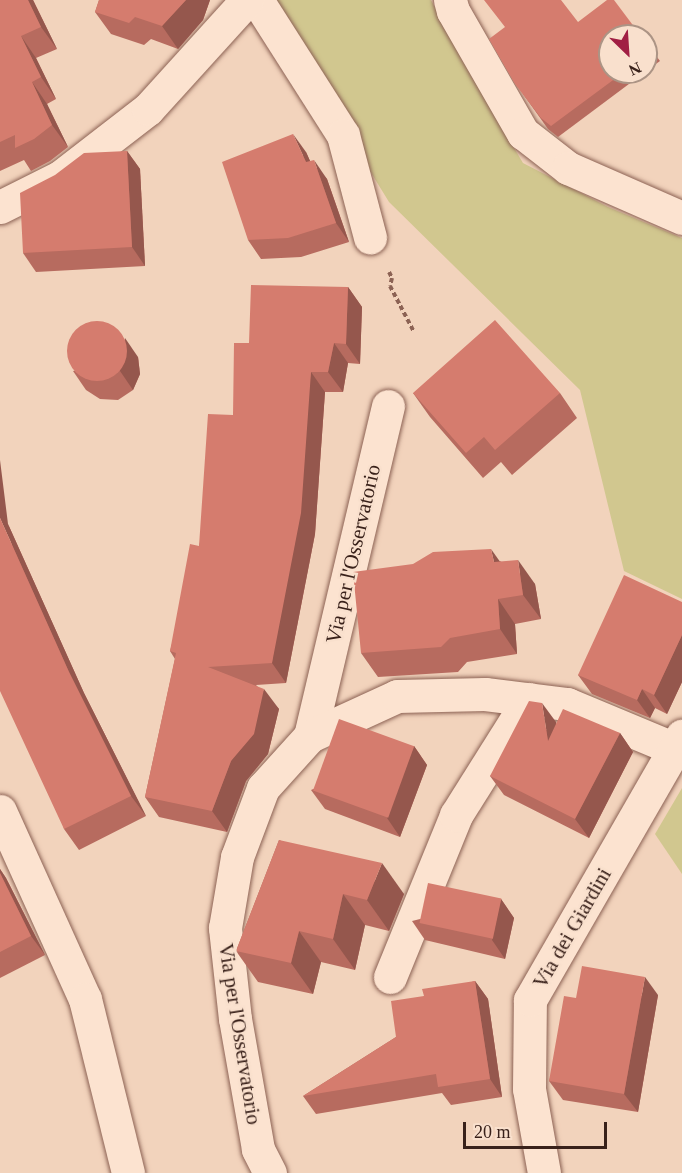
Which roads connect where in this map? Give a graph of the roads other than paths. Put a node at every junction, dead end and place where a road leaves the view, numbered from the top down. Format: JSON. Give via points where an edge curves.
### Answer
{"nodes":[{"id":1,"x":247,"y":0,"type":"edge"},
{"id":2,"x":257,"y":0,"type":"edge"},
{"id":3,"x":450,"y":0,"type":"edge"},
{"id":4,"x":0,"y":207,"type":"edge"},
{"id":5,"x":682,"y":218,"type":"edge"},
{"id":6,"x":370,"y":237,"type":"road end"},
{"id":7,"x":388,"y":406,"type":"dead end"},
{"id":8,"x":529,"y":699,"type":"junction"},
{"id":9,"x":310,"y":736,"type":"junction"},
{"id":10,"x":679,"y":742,"type":"edge"},
{"id":11,"x":0,"y":811,"type":"edge"},
{"id":12,"x":390,"y":977,"type":"dead end"},
{"id":13,"x":128,"y":1173,"type":"edge"},
{"id":14,"x":270,"y":1173,"type":"edge"},
{"id":15,"x":544,"y":1173,"type":"edge"}],
"edges":[{"from":1,"to":4,"type":"street","via":[[148,110],[60,177]]},
{"from":2,"to":6,"type":"street","via":[[343,135]]},
{"from":3,"to":5,"type":"street","via":[[523,134],[568,168]]},
{"from":7,"to":9,"type":"street","name":"Via per l'Osservatorio"},
{"from":8,"to":9,"type":"street","name":"Via per l'Osservatorio","via":[[485,693],[397,696]]},
{"from":8,"to":10,"type":"street","name":"Via per l'Osservatorio","via":[[567,704]]},
{"from":8,"to":12,"type":"street","via":[[456,815]]},
{"from":9,"to":14,"type":"street","name":"Via per l'Osservatorio","via":[[263,788],[237,857],[225,928],[235,1019],[258,1149]]},
{"from":10,"to":15,"type":"street","name":"Via dei Giardini","via":[[530,1000],[529,1089]]},
{"from":11,"to":13,"type":"street","via":[[85,999]]}]}
